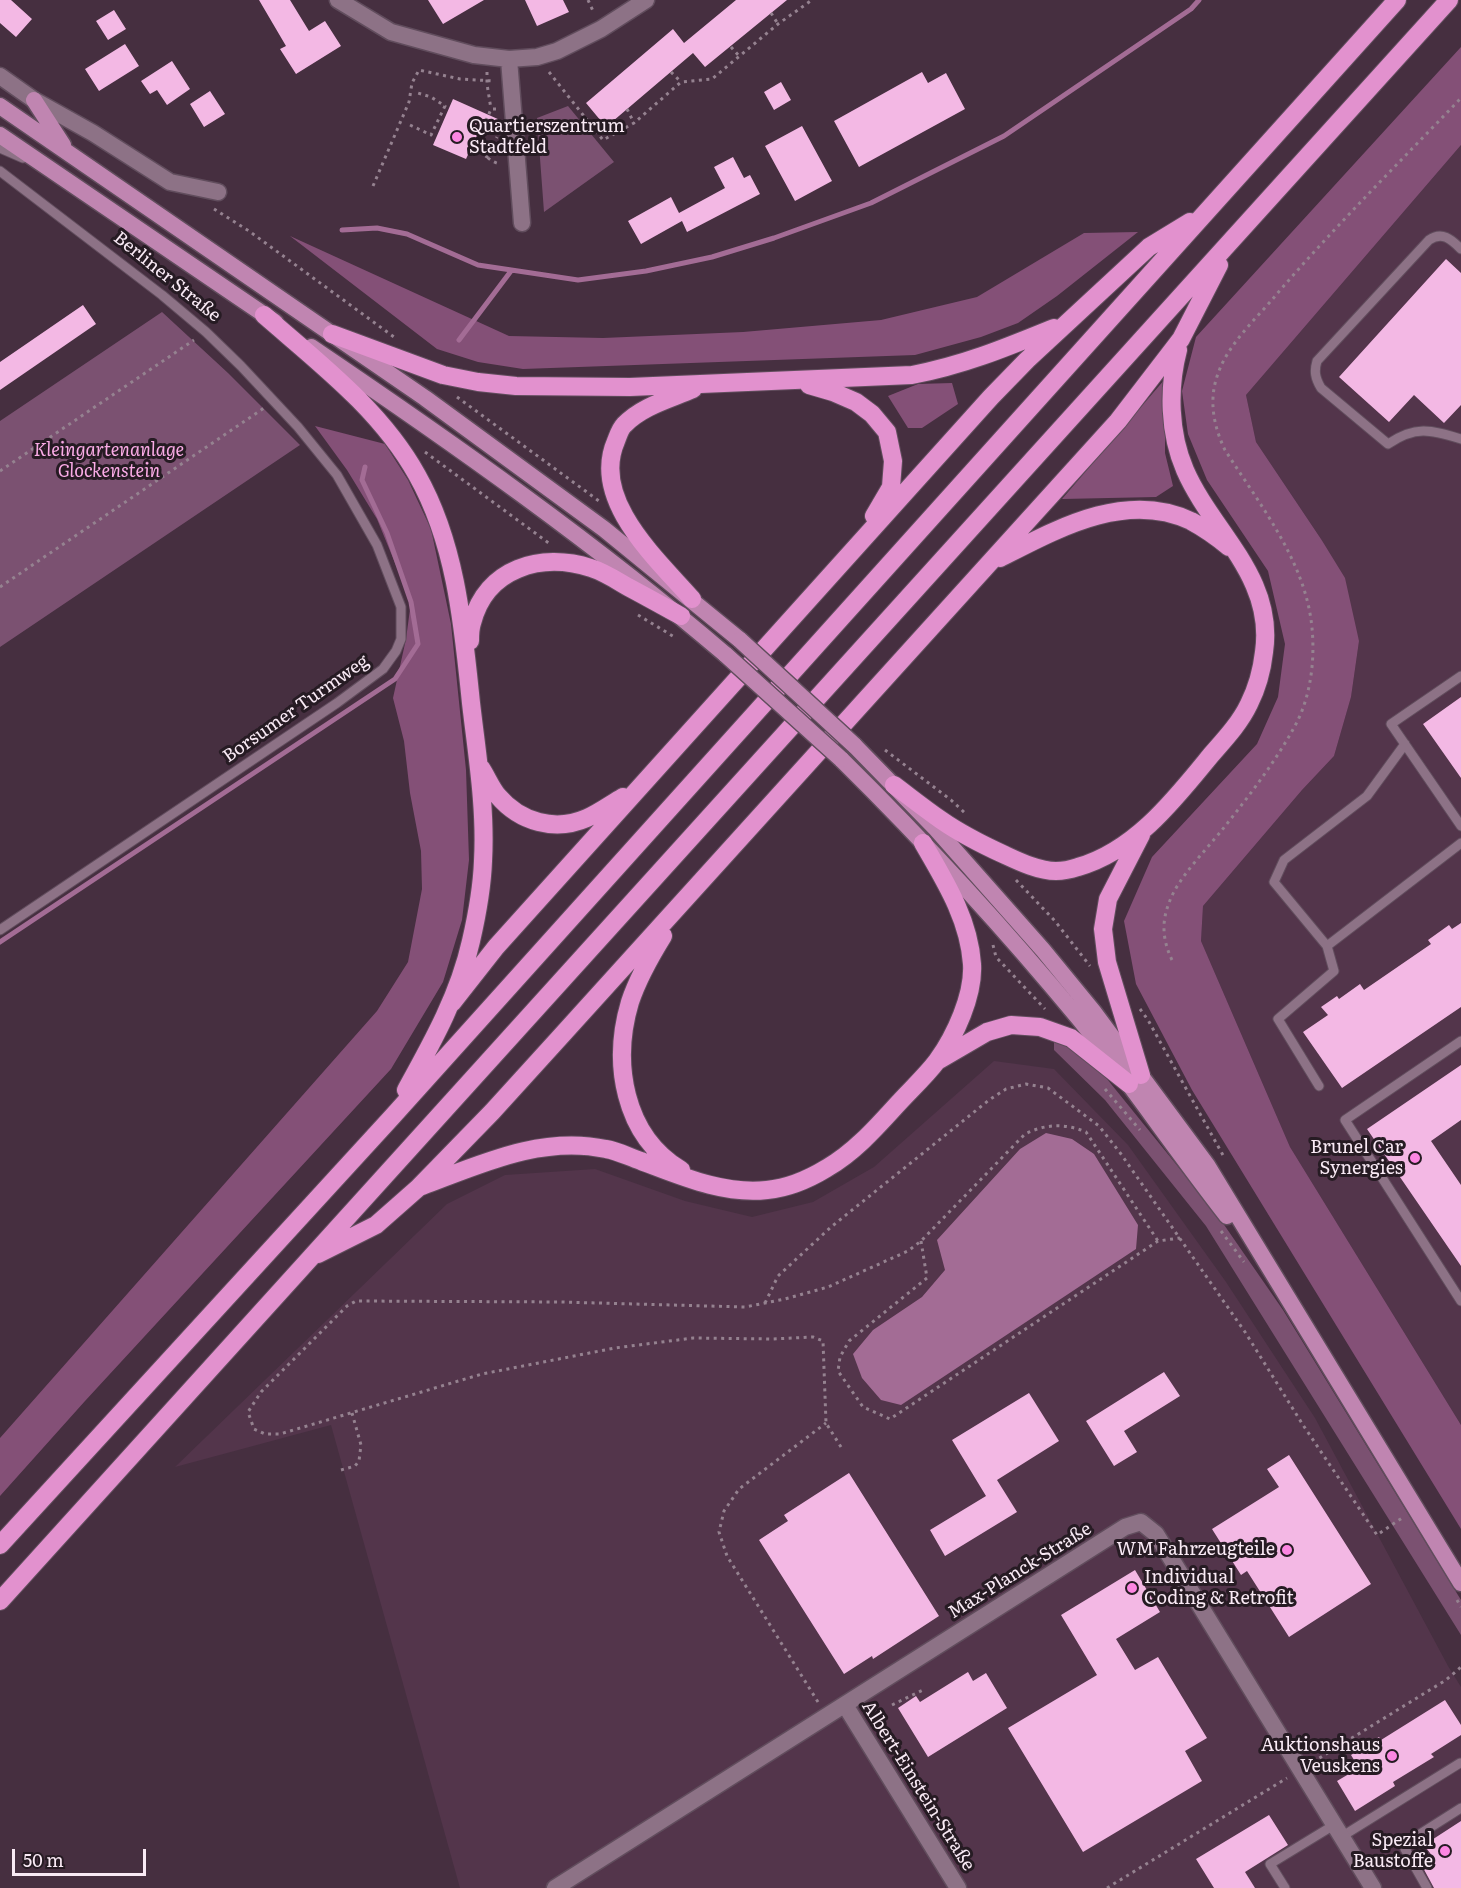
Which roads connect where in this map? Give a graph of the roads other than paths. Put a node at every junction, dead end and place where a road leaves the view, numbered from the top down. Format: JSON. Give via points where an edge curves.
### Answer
{"nodes":[{"id":1,"x":338,"y":0,"type":"edge"},
{"id":2,"x":646,"y":0,"type":"edge"},
{"id":3,"x":1397,"y":0,"type":"edge"},
{"id":4,"x":1449,"y":0,"type":"edge"},
{"id":5,"x":509,"y":59,"type":"junction"},
{"id":6,"x":0,"y":76,"type":"edge"},
{"id":7,"x":34,"y":100,"type":"junction"},
{"id":8,"x":0,"y":106,"type":"edge"},
{"id":9,"x":0,"y":135,"type":"edge"},
{"id":10,"x":0,"y":148,"type":"edge"},
{"id":11,"x":66,"y":151,"type":"junction"},
{"id":12,"x":51,"y":170,"type":"junction"},
{"id":13,"x":0,"y":171,"type":"edge"},
{"id":14,"x":218,"y":192,"type":"dead end"},
{"id":15,"x":1207,"y":212,"type":"junction"},
{"id":16,"x":522,"y":224,"type":"dead end"},
{"id":17,"x":1230,"y":243,"type":"junction"},
{"id":18,"x":1461,"y":249,"type":"edge"},
{"id":19,"x":264,"y":315,"type":"junction"},
{"id":20,"x":1064,"y":324,"type":"junction"},
{"id":21,"x":332,"y":334,"type":"junction"},
{"id":22,"x":1181,"y":339,"type":"junction"},
{"id":23,"x":793,"y":380,"type":"junction"},
{"id":24,"x":705,"y":384,"type":"junction"},
{"id":25,"x":298,"y":427,"type":"joint"},
{"id":26,"x":1461,"y":439,"type":"edge"},
{"id":27,"x":853,"y":551,"type":"junction"},
{"id":28,"x":1239,"y":555,"type":"junction"},
{"id":29,"x":990,"y":562,"type":"junction"},
{"id":30,"x":692,"y":599,"type":"junction"},
{"id":31,"x":681,"y":616,"type":"junction"},
{"id":32,"x":467,"y":664,"type":"junction"},
{"id":33,"x":1461,"y":676,"type":"edge"},
{"id":34,"x":1405,"y":744,"type":"junction"},
{"id":35,"x":477,"y":761,"type":"junction"},
{"id":36,"x":894,"y":785,"type":"junction"},
{"id":37,"x":638,"y":789,"type":"junction"},
{"id":38,"x":1461,"y":826,"type":"edge"},
{"id":39,"x":1144,"y":830,"type":"junction"},
{"id":40,"x":924,"y":843,"type":"junction"},
{"id":41,"x":1461,"y":843,"type":"edge"},
{"id":42,"x":682,"y":903,"type":"junction"},
{"id":43,"x":0,"y":930,"type":"edge"},
{"id":44,"x":1327,"y":946,"type":"junction"},
{"id":45,"x":452,"y":1003,"type":"junction"},
{"id":46,"x":1461,"y":1041,"type":"edge"},
{"id":47,"x":937,"y":1060,"type":"junction"},
{"id":48,"x":1135,"y":1079,"type":"junction"},
{"id":49,"x":1319,"y":1086,"type":"dead end"},
{"id":50,"x":392,"y":1117,"type":"junction"},
{"id":51,"x":698,"y":1180,"type":"junction"},
{"id":52,"x":418,"y":1188,"type":"junction"},
{"id":53,"x":308,"y":1259,"type":"junction"},
{"id":54,"x":1461,"y":1301,"type":"edge"},
{"id":55,"x":0,"y":1545,"type":"edge"},
{"id":56,"x":1458,"y":1590,"type":"edge"},
{"id":57,"x":0,"y":1601,"type":"edge"},
{"id":58,"x":845,"y":1705,"type":"junction"},
{"id":59,"x":1460,"y":1763,"type":"edge"},
{"id":60,"x":1461,"y":1808,"type":"edge"},
{"id":61,"x":1337,"y":1831,"type":"junction"},
{"id":62,"x":555,"y":1888,"type":"edge"},
{"id":63,"x":958,"y":1888,"type":"edge"},
{"id":64,"x":1285,"y":1888,"type":"edge"},
{"id":65,"x":1372,"y":1888,"type":"edge"},
{"id":66,"x":1427,"y":1888,"type":"edge"}],
"edges":[{"from":1,"to":5,"type":"street","via":[[391,32],[474,55]]},
{"from":2,"to":5,"type":"street","via":[[557,51]]},
{"from":3,"to":15,"type":"highway"},
{"from":4,"to":17,"type":"highway"},
{"from":5,"to":16,"type":"street"},
{"from":6,"to":7,"type":"street"},
{"from":7,"to":11,"type":"main road"},
{"from":7,"to":14,"type":"street","via":[[170,182]]},
{"from":8,"to":11,"type":"main road"},
{"from":9,"to":12,"type":"main road"},
{"from":10,"to":12,"type":"lane"},
{"from":11,"to":21,"type":"main road"},
{"from":12,"to":19,"type":"main road"},
{"from":13,"to":25,"type":"lane","name":"Berliner Straße","via":[[206,332]]},
{"from":15,"to":20,"type":"highway","via":[[1149,247]]},
{"from":15,"to":50,"type":"highway"},
{"from":17,"to":22,"type":"highway"},
{"from":17,"to":53,"type":"highway"},
{"from":18,"to":26,"type":"lane","via":[[1446,237],[1429,240],[1317,361],[1315,369],[1321,388],[1388,444],[1426,430]]},
{"from":19,"to":31,"type":"main road","via":[[502,481]]},
{"from":19,"to":32,"type":"highway","via":[[387,430],[417,474],[440,524],[454,574]]},
{"from":20,"to":23,"type":"highway","via":[[984,357],[939,370],[912,375]]},
{"from":20,"to":27,"type":"highway","via":[[991,397]]},
{"from":21,"to":24,"type":"highway","via":[[443,375],[478,382],[574,387]]},
{"from":21,"to":30,"type":"main road","via":[[524,470]]},
{"from":22,"to":28,"type":"highway","via":[[1171,390],[1179,450],[1194,488]]},
{"from":22,"to":29,"type":"highway","via":[[1118,421]]},
{"from":23,"to":24,"type":"highway"},
{"from":23,"to":27,"type":"highway","via":[[856,402],[886,432],[894,461],[891,487]]},
{"from":24,"to":30,"type":"highway","via":[[640,412],[622,426],[612,450],[610,471],[619,508],[638,538]]},
{"from":25,"to":43,"type":"lane","name":"Borsumer Turmweg","via":[[337,475],[377,545],[401,607],[401,639],[396,651],[383,669],[337,703]]},
{"from":27,"to":37,"type":"highway"},
{"from":28,"to":29,"type":"highway","via":[[1190,521],[1149,509],[1086,518]]},
{"from":28,"to":39,"type":"highway","via":[[1257,589],[1264,619],[1265,650],[1260,675],[1248,705],[1230,733]]},
{"from":29,"to":42,"type":"highway"},
{"from":30,"to":36,"type":"main road","bridge":true,"via":[[855,745]]},
{"from":31,"to":32,"type":"highway","via":[[592,568],[568,562],[541,562],[516,568],[496,581],[482,600],[472,623]]},
{"from":31,"to":40,"type":"main road","bridge":true,"via":[[841,759]]},
{"from":32,"to":35,"type":"highway"},
{"from":33,"to":34,"type":"lane","via":[[1391,724]]},
{"from":34,"to":38,"type":"lane"},
{"from":34,"to":44,"type":"lane","via":[[1367,796],[1284,860],[1274,882]]},
{"from":35,"to":37,"type":"highway","via":[[497,796],[516,813],[536,823],[586,819]]},
{"from":35,"to":45,"type":"highway","via":[[483,810],[480,900]]},
{"from":36,"to":39,"type":"highway","via":[[942,821],[985,846],[1025,864],[1056,871],[1096,862]]},
{"from":36,"to":48,"type":"main road","via":[[975,872],[1093,1011]]},
{"from":37,"to":45,"type":"highway","via":[[496,947]]},
{"from":39,"to":48,"type":"highway","via":[[1108,899],[1103,929]]},
{"from":40,"to":47,"type":"highway","via":[[966,927],[972,965],[969,997]]},
{"from":40,"to":48,"type":"main road"},
{"from":41,"to":44,"type":"lane"},
{"from":42,"to":51,"type":"highway","via":[[645,966],[631,1000],[624,1025],[622,1070],[626,1094],[644,1135],[666,1160]]},
{"from":42,"to":52,"type":"highway"},
{"from":44,"to":49,"type":"lane","via":[[1334,971],[1278,1019]]},
{"from":45,"to":50,"type":"highway"},
{"from":46,"to":54,"type":"lane","via":[[1345,1120]]},
{"from":47,"to":48,"type":"highway","via":[[987,1032],[1011,1025],[1040,1027],[1071,1038]]},
{"from":47,"to":51,"type":"highway","via":[[873,1131],[827,1168],[800,1182],[746,1192]]},
{"from":48,"to":56,"type":"main road","via":[[1195,1174],[1275,1277],[1416,1509]]},
{"from":50,"to":55,"type":"highway"},
{"from":51,"to":52,"type":"highway","via":[[608,1149],[573,1144],[539,1147],[495,1159]]},
{"from":52,"to":53,"type":"highway","via":[[376,1225]]},
{"from":53,"to":57,"type":"highway"},
{"from":58,"to":61,"type":"street","name":"Max-Planck-Straße","via":[[1125,1527],[1141,1522],[1156,1533]]},
{"from":58,"to":62,"type":"street","name":"Max-Planck-Straße"},
{"from":58,"to":63,"type":"street","name":"Albert-Einstein-Straße"},
{"from":59,"to":61,"type":"lane"},
{"from":60,"to":66,"type":"lane","via":[[1420,1834],[1406,1849]]},
{"from":61,"to":64,"type":"lane","via":[[1270,1864]]},
{"from":61,"to":65,"type":"street","name":"Max-Planck-Straße"}]}
